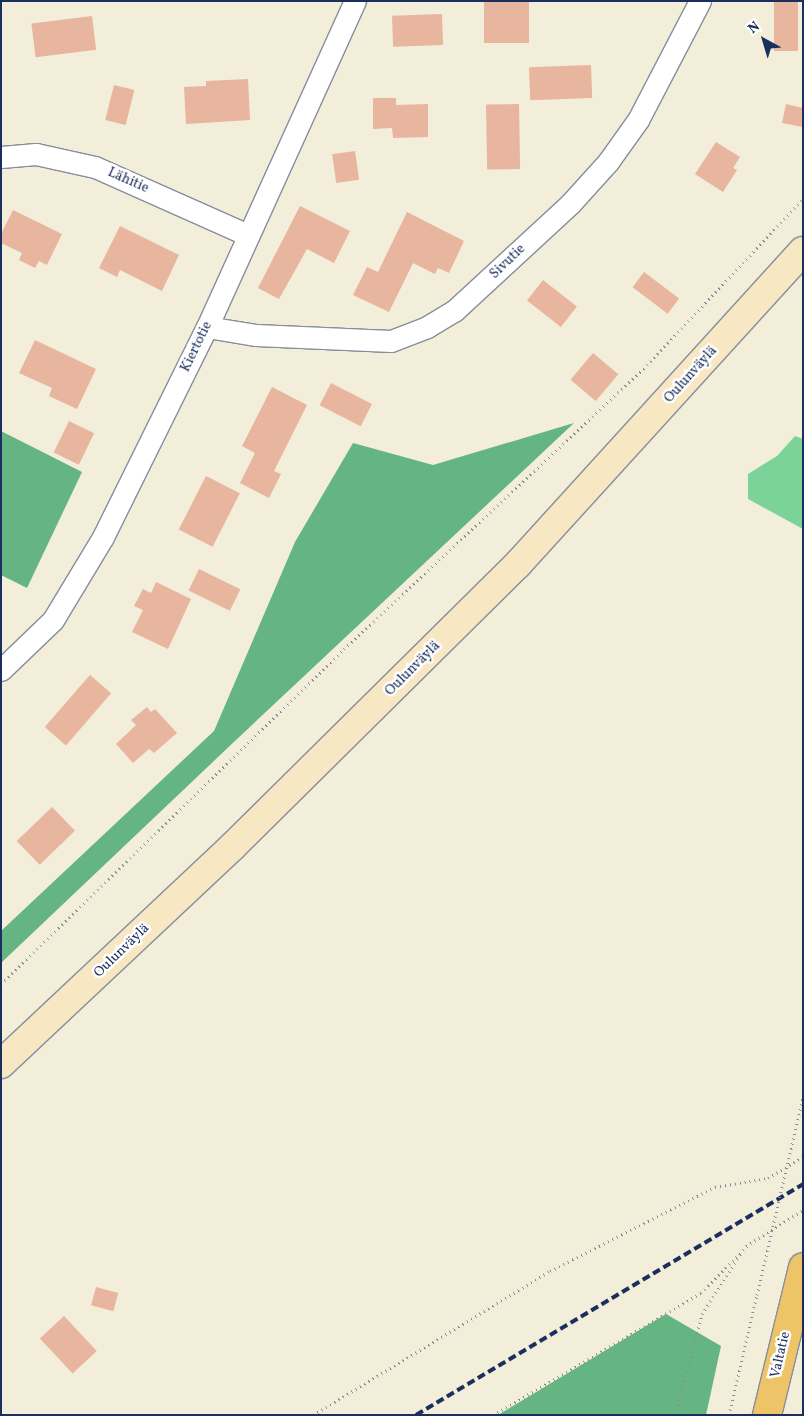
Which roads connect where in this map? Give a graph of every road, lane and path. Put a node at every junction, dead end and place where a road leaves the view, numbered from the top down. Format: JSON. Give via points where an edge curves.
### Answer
{"nodes":[{"id":1,"x":355,"y":1,"type":"edge"},
{"id":2,"x":700,"y":1,"type":"edge"},
{"id":3,"x":1,"y":157,"type":"edge"},
{"id":4,"x":803,"y":199,"type":"edge"},
{"id":5,"x":248,"y":235,"type":"junction"},
{"id":6,"x":803,"y":252,"type":"edge"},
{"id":7,"x":207,"y":327,"type":"junction"},
{"id":8,"x":1,"y":670,"type":"edge"},
{"id":9,"x":1,"y":984,"type":"edge"},
{"id":10,"x":1,"y":1064,"type":"edge"},
{"id":11,"x":803,"y":1098,"type":"edge"},
{"id":12,"x":803,"y":1157,"type":"edge"},
{"id":13,"x":803,"y":1210,"type":"edge"},
{"id":14,"x":747,"y":1246,"type":"junction"},
{"id":15,"x":803,"y":1267,"type":"edge"},
{"id":16,"x":313,"y":1415,"type":"edge"},
{"id":17,"x":493,"y":1415,"type":"edge"},
{"id":18,"x":675,"y":1415,"type":"edge"},
{"id":19,"x":729,"y":1415,"type":"edge"},
{"id":20,"x":767,"y":1415,"type":"edge"}],
"edges":[{"from":1,"to":5,"type":"street","name":"Kiertotie"},
{"from":2,"to":7,"type":"street","name":"Sivutie","via":[[638,120],[608,162],[570,204],[454,311],[427,327],[391,341],[256,335]]},
{"from":3,"to":5,"type":"street","name":"Lähitie","via":[[36,154],[95,167]]},
{"from":4,"to":9,"type":"path","via":[[647,365],[344,649]]},
{"from":5,"to":7,"type":"street","name":"Kiertotie"},
{"from":6,"to":10,"type":"main road","name":"Oulunväylä","via":[[518,564],[232,847]]},
{"from":7,"to":8,"type":"street","name":"Kiertotie","via":[[72,593],[53,620]]},
{"from":11,"to":19,"type":"path","bridge":true},
{"from":12,"to":16,"type":"path","via":[[768,1178],[715,1186],[550,1271]]},
{"from":13,"to":14,"type":"path"},
{"from":14,"to":17,"type":"path","via":[[701,1293]]},
{"from":14,"to":18,"type":"path","via":[[702,1314]]},
{"from":15,"to":20,"type":"highway","name":"Valtatie"}]}
